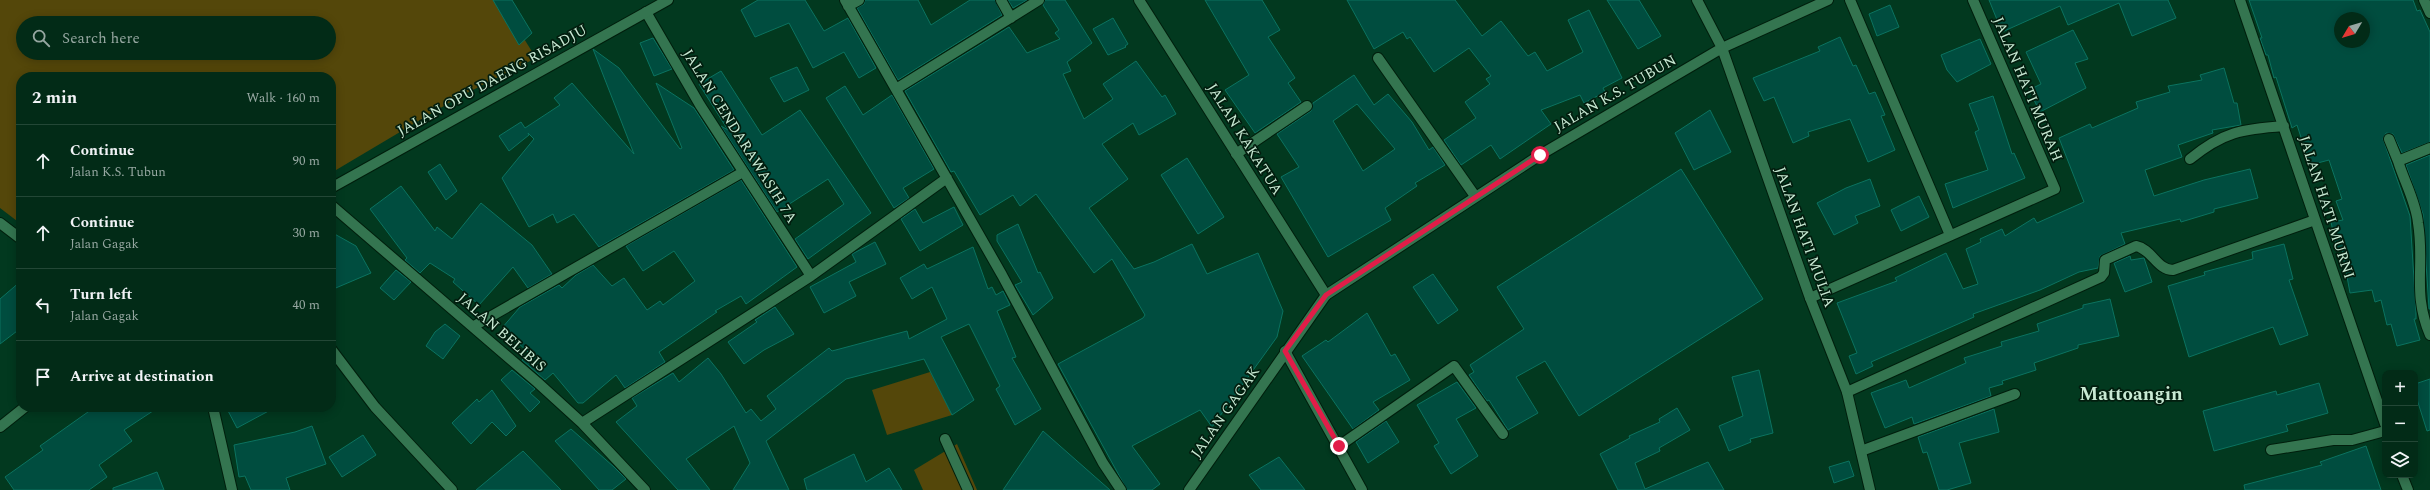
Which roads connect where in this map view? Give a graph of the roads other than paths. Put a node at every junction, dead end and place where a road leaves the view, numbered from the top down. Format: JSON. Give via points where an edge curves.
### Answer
{"nodes":[{"id":1,"x":668,"y":0,"type":"edge"},
{"id":2,"x":859,"y":0,"type":"edge"},
{"id":3,"x":1000,"y":0,"type":"edge"},
{"id":4,"x":1039,"y":0,"type":"edge"},
{"id":5,"x":1139,"y":0,"type":"edge"},
{"id":6,"x":1697,"y":0,"type":"edge"},
{"id":7,"x":1828,"y":0,"type":"edge"},
{"id":8,"x":1850,"y":0,"type":"edge"},
{"id":9,"x":1973,"y":0,"type":"edge"},
{"id":10,"x":2240,"y":0,"type":"edge"},
{"id":11,"x":2424,"y":0,"type":"edge"},
{"id":12,"x":847,"y":3,"type":"edge"},
{"id":13,"x":646,"y":12,"type":"junction"},
{"id":14,"x":2430,"y":13,"type":"edge"},
{"id":15,"x":1010,"y":18,"type":"junction"},
{"id":16,"x":1722,"y":48,"type":"junction"},
{"id":17,"x":1378,"y":58,"type":"dead end"},
{"id":18,"x":896,"y":89,"type":"junction"},
{"id":19,"x":1307,"y":106,"type":"dead end"},
{"id":20,"x":2284,"y":126,"type":"junction"},
{"id":21,"x":2389,"y":139,"type":"dead end"},
{"id":22,"x":2430,"y":148,"type":"edge"},
{"id":23,"x":1236,"y":154,"type":"junction"},
{"id":24,"x":2190,"y":160,"type":"dead end"},
{"id":25,"x":2398,"y":161,"type":"junction"},
{"id":26,"x":743,"y":172,"type":"junction"},
{"id":27,"x":947,"y":178,"type":"junction"},
{"id":28,"x":336,"y":185,"type":"edge"},
{"id":29,"x":1475,"y":196,"type":"junction"},
{"id":30,"x":336,"y":210,"type":"edge"},
{"id":31,"x":2315,"y":220,"type":"junction"},
{"id":32,"x":0,"y":223,"type":"edge"},
{"id":33,"x":16,"y":235,"type":"edge"},
{"id":34,"x":1950,"y":235,"type":"junction"},
{"id":35,"x":811,"y":276,"type":"junction"},
{"id":36,"x":1326,"y":295,"type":"junction"},
{"id":37,"x":1810,"y":298,"type":"junction"},
{"id":38,"x":474,"y":326,"type":"junction"},
{"id":39,"x":2430,"y":335,"type":"edge"},
{"id":40,"x":1285,"y":351,"type":"junction"},
{"id":41,"x":336,"y":355,"type":"edge"},
{"id":42,"x":1847,"y":392,"type":"junction"},
{"id":43,"x":2015,"y":394,"type":"dead end"},
{"id":44,"x":19,"y":412,"type":"edge"},
{"id":45,"x":214,"y":412,"type":"edge"},
{"id":46,"x":2382,"y":415,"type":"edge"},
{"id":47,"x":582,"y":423,"type":"junction"},
{"id":48,"x":0,"y":427,"type":"edge"},
{"id":49,"x":2382,"y":432,"type":"edge"},
{"id":50,"x":1503,"y":434,"type":"dead end"},
{"id":51,"x":945,"y":438,"type":"dead end"},
{"id":52,"x":1339,"y":446,"type":"junction"},
{"id":53,"x":2271,"y":450,"type":"dead end"},
{"id":54,"x":1861,"y":451,"type":"junction"},
{"id":55,"x":2403,"y":478,"type":"edge"},
{"id":56,"x":232,"y":490,"type":"edge"},
{"id":57,"x":452,"y":490,"type":"edge"},
{"id":58,"x":645,"y":490,"type":"edge"},
{"id":59,"x":968,"y":490,"type":"edge"},
{"id":60,"x":1121,"y":490,"type":"edge"},
{"id":61,"x":1189,"y":490,"type":"edge"},
{"id":62,"x":1362,"y":490,"type":"edge"},
{"id":63,"x":1870,"y":490,"type":"edge"},
{"id":64,"x":2408,"y":490,"type":"edge"}],
"edges":[{"from":1,"to":13,"type":"street","name":"JALAN OPU DAENG RISADJU"},
{"from":2,"to":12,"type":"street"},
{"from":3,"to":15,"type":"street"},
{"from":4,"to":15,"type":"street"},
{"from":5,"to":23,"type":"street","name":"JALAN KAKATUA"},
{"from":6,"to":16,"type":"street","name":"JALAN HATI MULIA"},
{"from":7,"to":16,"type":"street","name":"JALAN K.S. TUBUN"},
{"from":8,"to":34,"type":"street"},
{"from":9,"to":34,"type":"street","name":"JALAN HATI MURAH","via":[[2055,189]]},
{"from":10,"to":20,"type":"street","name":"JALAN HATI MURNI"},
{"from":11,"to":14,"type":"street"},
{"from":12,"to":18,"type":"street"},
{"from":13,"to":26,"type":"street","name":"JALAN CENDARAWASIH 7A","via":[[700,105]]},
{"from":13,"to":28,"type":"street","name":"JALAN OPU DAENG RISADJU"},
{"from":15,"to":18,"type":"street"},
{"from":16,"to":29,"type":"street","name":"JALAN K.S. TUBUN"},
{"from":16,"to":37,"type":"street","name":"JALAN HATI MULIA"},
{"from":17,"to":29,"type":"street"},
{"from":18,"to":27,"type":"street"},
{"from":19,"to":23,"type":"street"},
{"from":20,"to":24,"type":"street","via":[[2239,131],[2217,139]]},
{"from":20,"to":31,"type":"street","name":"JALAN HATI MURNI"},
{"from":21,"to":25,"type":"street"},
{"from":22,"to":25,"type":"street"},
{"from":23,"to":36,"type":"street","name":"JALAN KAKATUA"},
{"from":25,"to":39,"type":"street","via":[[2418,222],[2421,258],[2419,289],[2425,323]]},
{"from":26,"to":35,"type":"street","name":"JALAN CENDARAWASIH 7A"},
{"from":26,"to":38,"type":"street"},
{"from":27,"to":35,"type":"street"},
{"from":27,"to":60,"type":"street","via":[[1103,463]]},
{"from":29,"to":36,"type":"street","name":"JALAN K.S. TUBUN"},
{"from":30,"to":38,"type":"street","name":"JALAN BELIBIS"},
{"from":31,"to":42,"type":"street","via":[[2173,270],[2163,268],[2147,251],[2136,246],[2105,260],[2104,273],[2101,277]]},
{"from":31,"to":46,"type":"street","name":"JALAN HATI MURNI"},
{"from":32,"to":33,"type":"street"},
{"from":34,"to":37,"type":"street"},
{"from":35,"to":47,"type":"street"},
{"from":36,"to":40,"type":"street","name":"JALAN GAGAK"},
{"from":37,"to":42,"type":"street","name":"JALAN HATI MULIA"},
{"from":38,"to":47,"type":"street","name":"JALAN BELIBIS"},
{"from":40,"to":52,"type":"street"},
{"from":40,"to":61,"type":"street","name":"JALAN GAGAK"},
{"from":41,"to":57,"type":"street","via":[[375,406]]},
{"from":42,"to":54,"type":"street","name":"JALAN HATI MULIA"},
{"from":43,"to":54,"type":"street"},
{"from":44,"to":48,"type":"street"},
{"from":45,"to":56,"type":"street"},
{"from":47,"to":58,"type":"street","name":"JALAN BELIBIS"},
{"from":49,"to":53,"type":"street","via":[[2352,440]]},
{"from":50,"to":52,"type":"street","via":[[1454,366]]},
{"from":51,"to":59,"type":"street"},
{"from":52,"to":62,"type":"street"},
{"from":54,"to":63,"type":"street","name":"JALAN HATI MULIA"},
{"from":55,"to":64,"type":"street"}]}
